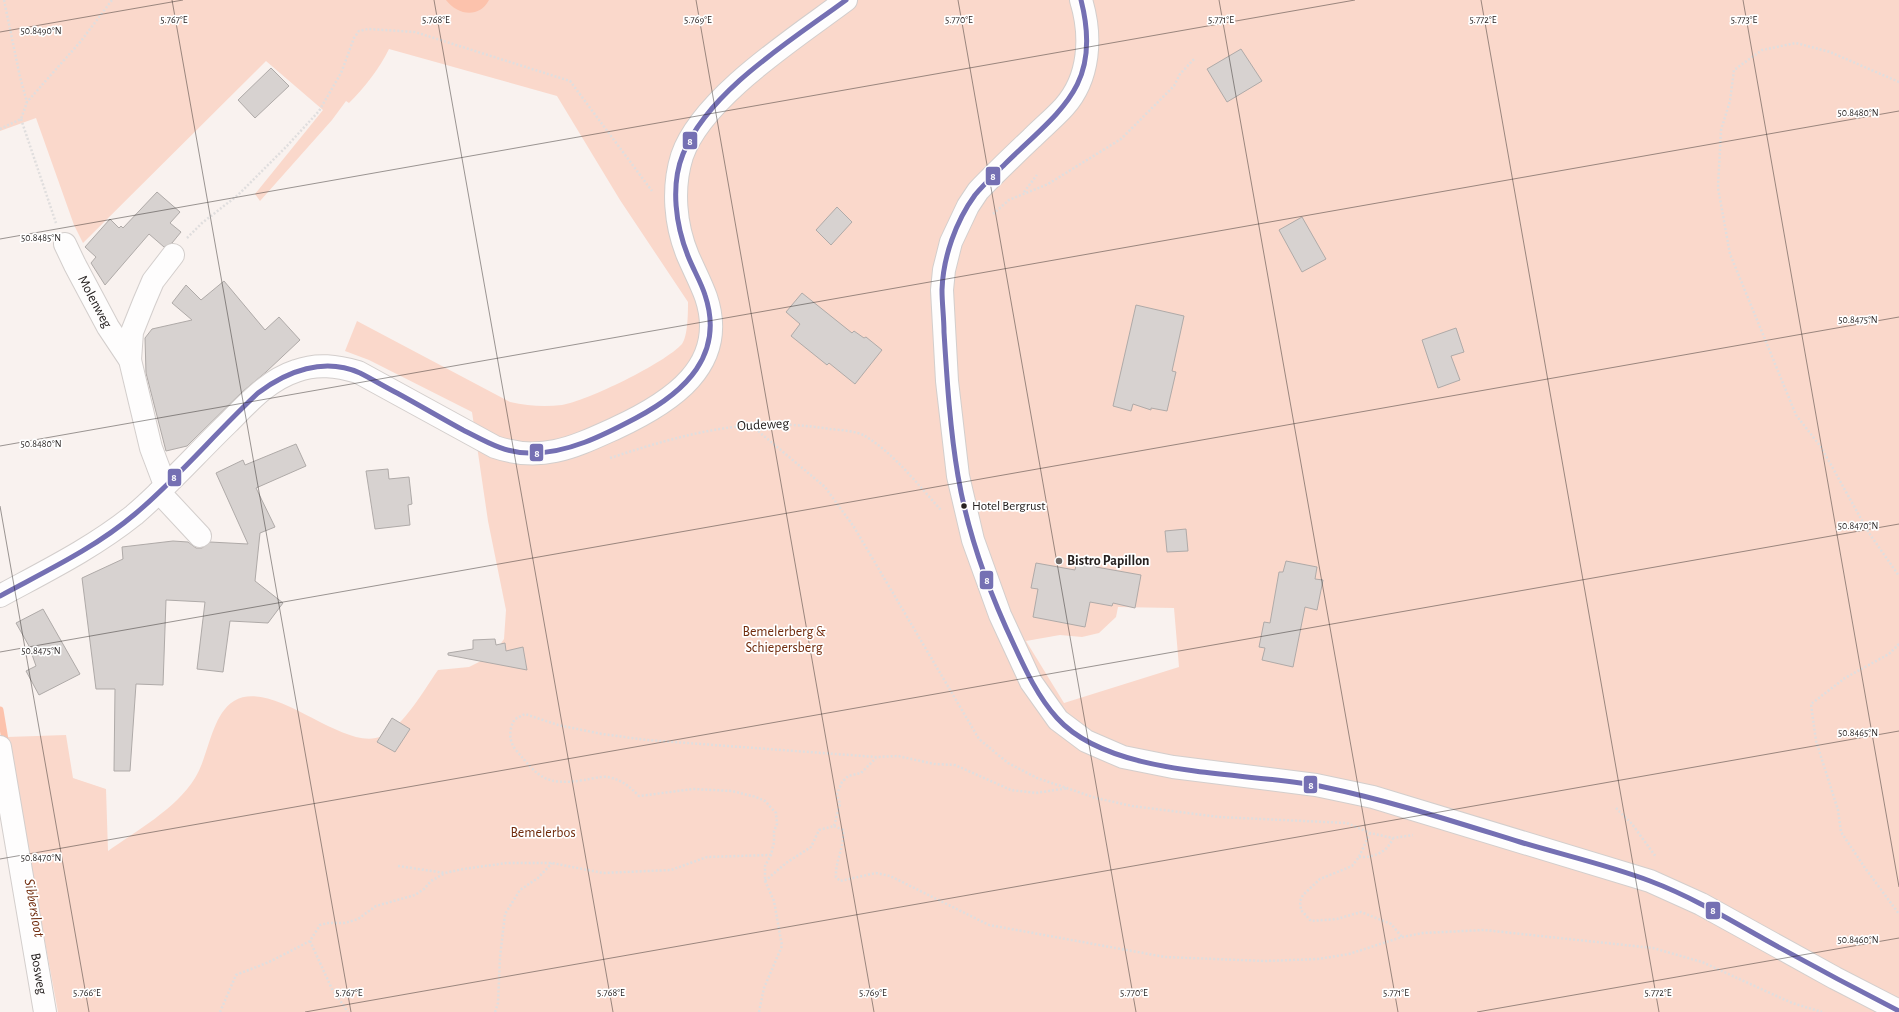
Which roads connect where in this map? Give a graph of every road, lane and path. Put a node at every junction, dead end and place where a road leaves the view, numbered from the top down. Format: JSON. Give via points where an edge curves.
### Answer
{"nodes":[{"id":1,"x":4,"y":0,"type":"edge"},
{"id":2,"x":112,"y":0,"type":"edge"},
{"id":3,"x":846,"y":0,"type":"edge"},
{"id":4,"x":1081,"y":0,"type":"edge"},
{"id":5,"x":1195,"y":58,"type":"dead end"},
{"id":6,"x":1899,"y":82,"type":"edge"},
{"id":7,"x":27,"y":102,"type":"junction"},
{"id":8,"x":21,"y":119,"type":"junction"},
{"id":9,"x":0,"y":129,"type":"edge"},
{"id":10,"x":1037,"y":175,"type":"dead end"},
{"id":11,"x":655,"y":196,"type":"dead end"},
{"id":12,"x":202,"y":223,"type":"dead end"},
{"id":13,"x":65,"y":244,"type":"joint"},
{"id":14,"x":173,"y":255,"type":"dead end"},
{"id":15,"x":130,"y":360,"type":"junction"},
{"id":16,"x":752,"y":426,"type":"junction"},
{"id":17,"x":606,"y":460,"type":"dead end"},
{"id":18,"x":162,"y":488,"type":"junction"},
{"id":19,"x":969,"y":524,"type":"junction"},
{"id":20,"x":200,"y":536,"type":"dead end"},
{"id":21,"x":1899,"y":576,"type":"edge"},
{"id":22,"x":0,"y":596,"type":"edge"},
{"id":23,"x":1899,"y":644,"type":"edge"},
{"id":24,"x":0,"y":747,"type":"edge"},
{"id":25,"x":876,"y":758,"type":"junction"},
{"id":26,"x":1068,"y":788,"type":"junction"},
{"id":27,"x":1616,"y":808,"type":"dead end"},
{"id":28,"x":834,"y":826,"type":"junction"},
{"id":29,"x":1370,"y":833,"type":"junction"},
{"id":30,"x":1416,"y":834,"type":"dead end"},
{"id":31,"x":1393,"y":838,"type":"junction"},
{"id":32,"x":771,"y":855,"type":"junction"},
{"id":33,"x":1359,"y":857,"type":"junction"},
{"id":34,"x":1658,"y":859,"type":"dead end"},
{"id":35,"x":552,"y":863,"type":"junction"},
{"id":36,"x":398,"y":866,"type":"dead end"},
{"id":37,"x":445,"y":873,"type":"junction"},
{"id":38,"x":765,"y":881,"type":"junction"},
{"id":39,"x":1899,"y":914,"type":"edge"},
{"id":40,"x":1402,"y":937,"type":"junction"},
{"id":41,"x":310,"y":941,"type":"junction"},
{"id":42,"x":1899,"y":1011,"type":"edge"},
{"id":43,"x":46,"y":1012,"type":"edge"},
{"id":44,"x":220,"y":1012,"type":"edge"},
{"id":45,"x":348,"y":1012,"type":"edge"},
{"id":46,"x":495,"y":1012,"type":"edge"},
{"id":47,"x":759,"y":1012,"type":"edge"},
{"id":48,"x":1822,"y":1012,"type":"edge"}],
"edges":[{"from":1,"to":7,"type":"path"},
{"from":2,"to":7,"type":"path","via":[[81,41]]},
{"from":3,"to":18,"type":"street","via":[[764,62],[722,98],[704,118],[683,154],[676,190],[679,228],[706,298],[712,333],[707,352],[695,373],[664,402],[580,444],[537,455],[510,452],[495,447],[358,372],[319,365],[295,371],[271,383]]},
{"from":4,"to":19,"type":"street","via":[[1088,49],[1076,88],[1064,107],[978,191],[949,247],[944,270],[942,308],[947,381],[958,476]]},
{"from":5,"to":10,"type":"path","via":[[1180,74],[1174,86],[1121,139],[1048,184],[1024,193]]},
{"from":6,"to":21,"type":"path","via":[[1830,52],[1796,43],[1762,50],[1734,70],[1730,101],[1720,130],[1718,188],[1730,254],[1796,415],[1821,446],[1869,533]]},
{"from":7,"to":8,"type":"path"},
{"from":8,"to":9,"type":"path"},
{"from":8,"to":13,"type":"path","via":[[50,208]]},
{"from":11,"to":12,"type":"path","via":[[570,81],[415,32],[368,29],[359,31],[354,38],[334,87],[319,111],[238,195]]},
{"from":13,"to":15,"type":"street","name":"Molenweg","via":[[108,327]]},
{"from":14,"to":15,"type":"street","via":[[153,281],[144,302],[132,332]]},
{"from":15,"to":18,"type":"street","name":"Molenweg"},
{"from":16,"to":17,"type":"path","name":"Oudeweg","via":[[686,435]]},
{"from":16,"to":19,"type":"path","name":"Oudeweg","via":[[773,423],[799,424],[864,435],[901,465],[948,518]]},
{"from":16,"to":26,"type":"path","via":[[825,487],[854,527],[979,739],[1008,763],[1037,778]]},
{"from":18,"to":20,"type":"street"},
{"from":18,"to":22,"type":"street","via":[[105,537]]},
{"from":19,"to":42,"type":"street","via":[[1000,615],[1031,682],[1058,720],[1086,741],[1123,756],[1147,762],[1316,785],[1373,797],[1644,879],[1701,904]]},
{"from":23,"to":39,"type":"path","via":[[1889,654],[1845,678],[1811,704],[1816,741],[1838,810],[1841,832]]},
{"from":24,"to":43,"type":"street","name":"Bosweg"},
{"from":25,"to":26,"type":"path","via":[[898,756],[934,764],[955,765],[1012,790],[1036,793]]},
{"from":25,"to":28,"type":"path","via":[[861,773],[848,776],[842,782],[837,794],[840,804]]},
{"from":25,"to":32,"type":"path","via":[[639,739],[602,734],[525,714],[511,724],[514,747],[541,776],[556,782],[606,777],[627,783],[639,796],[710,788],[732,791],[765,801],[776,813],[777,824]]},
{"from":26,"to":29,"type":"path","via":[[1096,798],[1132,806],[1218,817],[1347,823]]},
{"from":27,"to":34,"type":"path","via":[[1632,824]]},
{"from":28,"to":38,"type":"path","via":[[819,830],[811,847]]},
{"from":28,"to":40,"type":"path","via":[[843,830],[844,840],[835,869],[836,878],[840,881],[876,873],[890,876],[988,925],[1165,957],[1265,961],[1318,959],[1349,954]]},
{"from":29,"to":31,"type":"path"},
{"from":29,"to":33,"type":"path"},
{"from":30,"to":31,"type":"path"},
{"from":31,"to":33,"type":"path","via":[[1391,844],[1379,854]]},
{"from":32,"to":35,"type":"path","via":[[707,857],[671,870],[603,873]]},
{"from":32,"to":38,"type":"path","via":[[765,866]]},
{"from":33,"to":40,"type":"path","via":[[1352,866],[1320,879],[1303,895],[1300,901],[1301,910],[1311,921],[1337,919],[1361,912],[1391,924]]},
{"from":35,"to":37,"type":"path","via":[[507,863]]},
{"from":35,"to":46,"type":"path","via":[[538,878],[520,890],[504,914],[498,1003]]},
{"from":36,"to":37,"type":"path"},
{"from":37,"to":41,"type":"path","via":[[415,894],[376,906],[358,919],[320,925]]},
{"from":38,"to":47,"type":"path","via":[[774,901],[782,946],[764,988]]},
{"from":40,"to":48,"type":"path","via":[[1442,931],[1484,930],[1653,948],[1702,962],[1792,1004]]},
{"from":41,"to":44,"type":"path","via":[[236,975]]},
{"from":41,"to":45,"type":"path","via":[[332,989]]}]}
